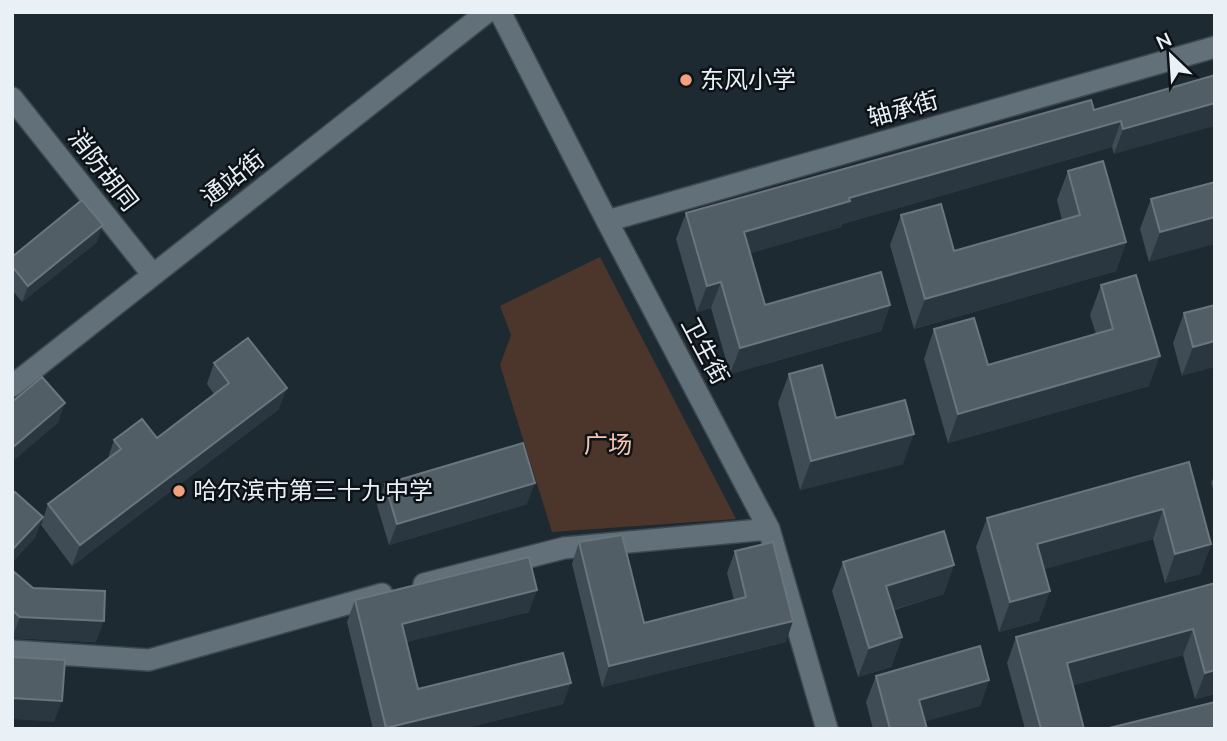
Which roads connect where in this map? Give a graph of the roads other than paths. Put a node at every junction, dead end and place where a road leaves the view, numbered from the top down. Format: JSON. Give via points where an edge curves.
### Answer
{"nodes":[{"id":1,"x":486,"y":12,"type":"edge"},
{"id":2,"x":500,"y":12,"type":"edge"},
{"id":3,"x":1215,"y":47,"type":"edge"},
{"id":4,"x":12,"y":98,"type":"edge"},
{"id":5,"x":607,"y":221,"type":"junction"},
{"id":6,"x":153,"y":275,"type":"junction"},
{"id":7,"x":12,"y":386,"type":"edge"},
{"id":8,"x":769,"y":529,"type":"junction"},
{"id":9,"x":12,"y":651,"type":"edge"},
{"id":10,"x":827,"y":729,"type":"edge"}],
"edges":[{"from":1,"to":6,"type":"street","name":"通站街"},
{"from":2,"to":5,"type":"street","name":"卫生街"},
{"from":3,"to":5,"type":"street","name":"轴承街"},
{"from":4,"to":6,"type":"street","name":"消防胡同"},
{"from":5,"to":8,"type":"street","name":"卫生街"},
{"from":6,"to":7,"type":"street","name":"通站街"},
{"from":8,"to":9,"type":"street","via":[[564,548],[320,610],[149,660]]},
{"from":8,"to":10,"type":"street","name":"卫生街"}]}
